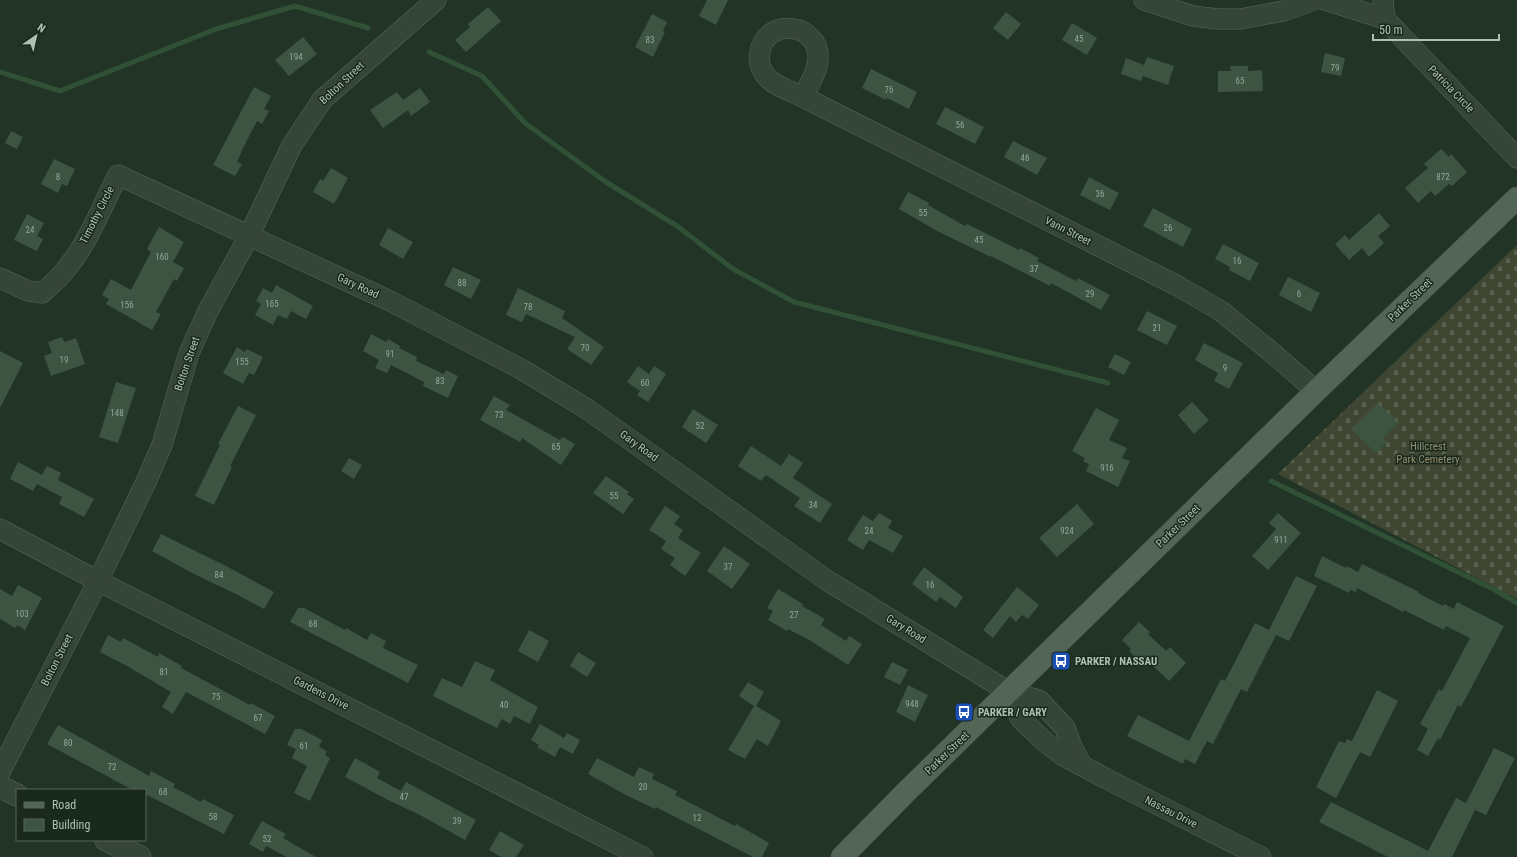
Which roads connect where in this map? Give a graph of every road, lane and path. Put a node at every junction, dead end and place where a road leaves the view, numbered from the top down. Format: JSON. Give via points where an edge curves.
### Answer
{"nodes":[{"id":1,"x":436,"y":0,"type":"edge"},
{"id":2,"x":1144,"y":0,"type":"edge"},
{"id":3,"x":1314,"y":0,"type":"edge"},
{"id":4,"x":1325,"y":0,"type":"edge"},
{"id":5,"x":1384,"y":10,"type":"edge"},
{"id":6,"x":803,"y":97,"type":"dead end"},
{"id":7,"x":1517,"y":158,"type":"edge"},
{"id":8,"x":1517,"y":198,"type":"edge"},
{"id":9,"x":249,"y":236,"type":"junction"},
{"id":10,"x":0,"y":278,"type":"edge"},
{"id":11,"x":1316,"y":391,"type":"junction"},
{"id":12,"x":0,"y":529,"type":"edge"},
{"id":13,"x":98,"y":581,"type":"junction"},
{"id":14,"x":1009,"y":692,"type":"junction"},
{"id":15,"x":0,"y":772,"type":"edge"},
{"id":16,"x":0,"y":787,"type":"edge"},
{"id":17,"x":16,"y":795,"type":"edge"},
{"id":18,"x":108,"y":841,"type":"edge"},
{"id":19,"x":140,"y":857,"type":"edge"},
{"id":20,"x":643,"y":857,"type":"edge"},
{"id":21,"x":842,"y":857,"type":"edge"},
{"id":22,"x":1261,"y":857,"type":"edge"}],
"edges":[{"from":1,"to":9,"type":"street","name":"Bolton Street","via":[[322,100],[292,145]]},
{"from":2,"to":3,"type":"street","via":[[1193,16],[1218,19],[1240,19],[1284,11]]},
{"from":4,"to":5,"type":"street","name":"Patricia Circle"},
{"from":5,"to":7,"type":"street","name":"Patricia Circle"},
{"from":6,"to":11,"type":"street","name":"Vann Street","via":[[1222,311]]},
{"from":8,"to":11,"type":"main road","name":"Parker Street"},
{"from":9,"to":10,"type":"street","name":"Timothy Circle","via":[[118,175],[91,231],[62,273],[42,293]]},
{"from":9,"to":13,"type":"street","name":"Bolton Street","via":[[188,353],[162,445]]},
{"from":9,"to":14,"type":"street","name":"Gary Road","via":[[390,301],[521,369],[587,409],[828,581]]},
{"from":11,"to":14,"type":"main road","name":"Parker Street"},
{"from":12,"to":13,"type":"street","name":"Gardens Drive"},
{"from":13,"to":15,"type":"street","name":"Bolton Street"},
{"from":13,"to":20,"type":"street","name":"Gardens Drive"},
{"from":14,"to":21,"type":"main road","name":"Parker Street"},
{"from":14,"to":22,"type":"street","name":"Nassau Drive","via":[[1039,700],[1064,728],[1081,764]]},
{"from":16,"to":17,"type":"street"},
{"from":18,"to":19,"type":"street"}]}
